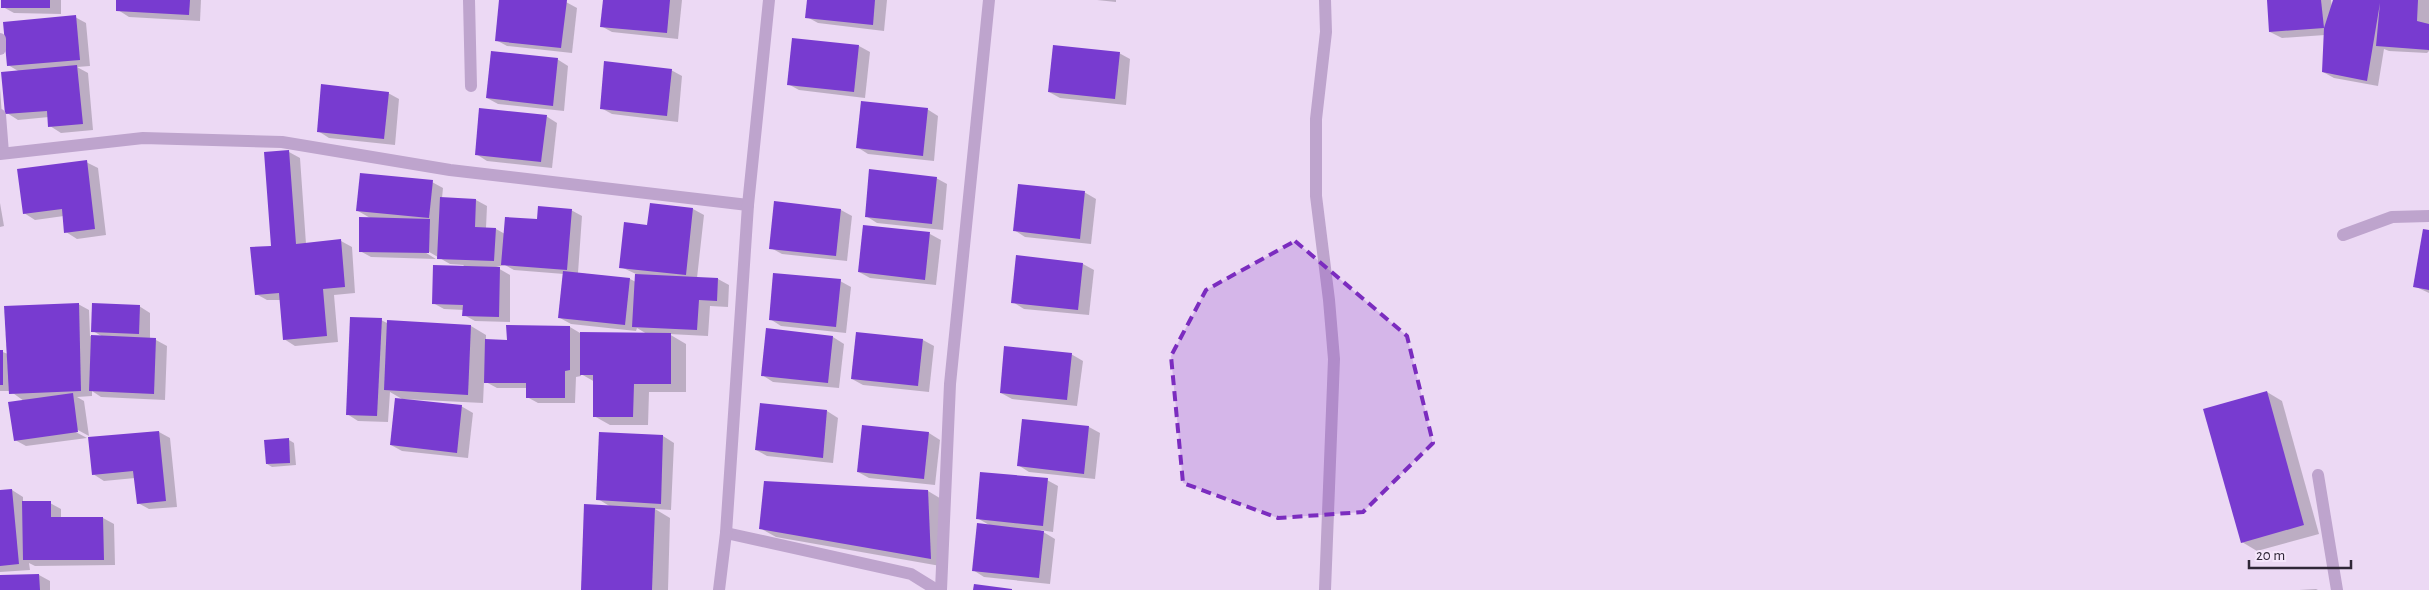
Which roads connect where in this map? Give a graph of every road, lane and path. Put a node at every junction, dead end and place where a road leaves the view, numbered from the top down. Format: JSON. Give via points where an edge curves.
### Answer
{"nodes":[{"id":1,"x":469,"y":0,"type":"edge"},
{"id":2,"x":769,"y":0,"type":"edge"},
{"id":3,"x":989,"y":0,"type":"edge"},
{"id":4,"x":1325,"y":0,"type":"edge"},
{"id":5,"x":0,"y":39,"type":"edge"},
{"id":6,"x":0,"y":49,"type":"edge"},
{"id":7,"x":470,"y":86,"type":"dead end"},
{"id":8,"x":0,"y":115,"type":"edge"},
{"id":9,"x":2,"y":154,"type":"edge"},
{"id":10,"x":748,"y":205,"type":"junction"},
{"id":11,"x":2429,"y":216,"type":"edge"},
{"id":12,"x":2343,"y":236,"type":"dead end"},
{"id":13,"x":2318,"y":474,"type":"dead end"},
{"id":14,"x":726,"y":533,"type":"junction"},
{"id":15,"x":719,"y":590,"type":"edge"},
{"id":16,"x":937,"y":590,"type":"edge"},
{"id":17,"x":941,"y":590,"type":"edge"},
{"id":18,"x":1325,"y":590,"type":"edge"},
{"id":19,"x":2337,"y":590,"type":"edge"}],
"edges":[{"from":1,"to":7,"type":"street"},
{"from":2,"to":10,"type":"street"},
{"from":3,"to":17,"type":"street","via":[[950,384]]},
{"from":4,"to":18,"type":"street","via":[[1326,32],[1316,119],[1316,196],[1330,300],[1334,359]]},
{"from":5,"to":6,"type":"street"},
{"from":8,"to":9,"type":"street"},
{"from":9,"to":10,"type":"street","via":[[143,138],[282,142],[450,170]]},
{"from":10,"to":14,"type":"street"},
{"from":11,"to":12,"type":"street","via":[[2392,217]]},
{"from":13,"to":19,"type":"street"},
{"from":14,"to":15,"type":"street"},
{"from":14,"to":16,"type":"street","via":[[911,574]]}]}
